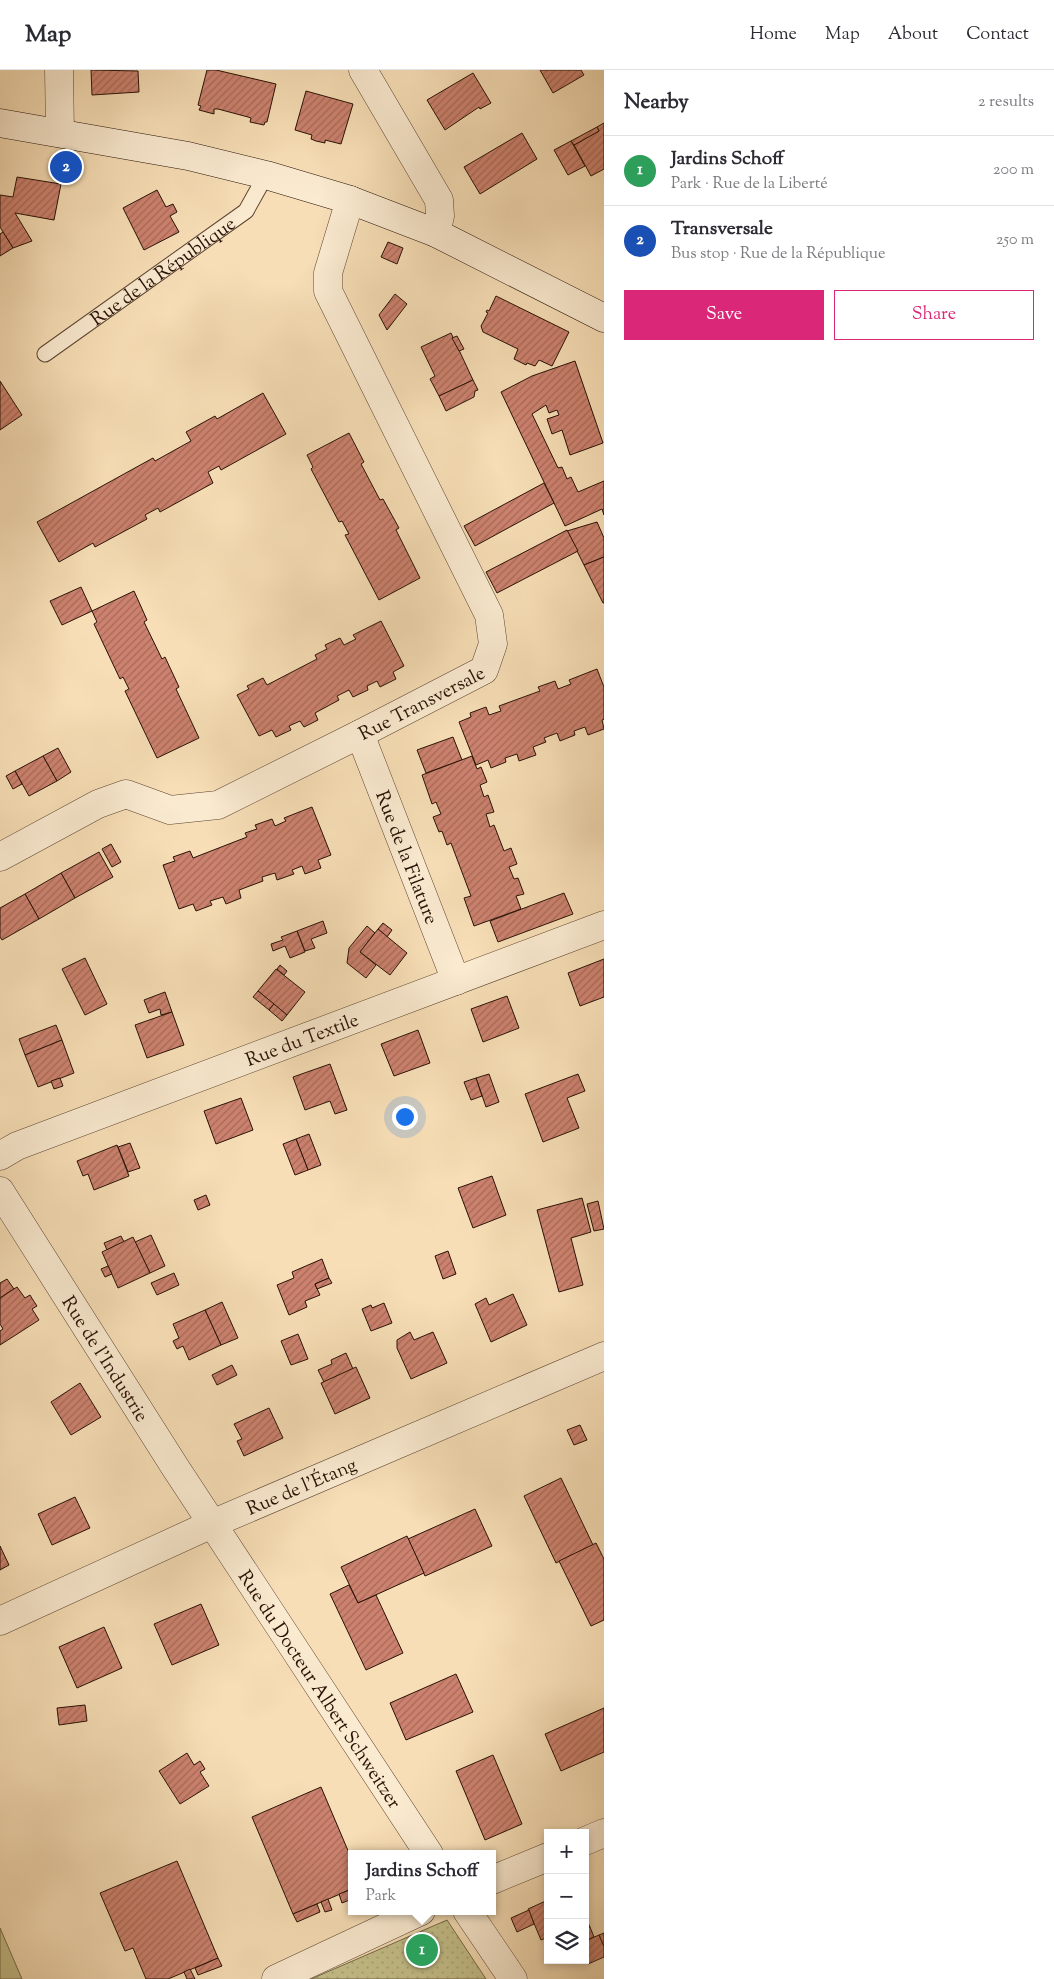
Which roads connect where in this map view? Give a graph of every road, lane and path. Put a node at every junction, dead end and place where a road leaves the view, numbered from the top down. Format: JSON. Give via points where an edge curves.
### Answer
{"nodes":[{"id":1,"x":58,"y":70,"type":"edge"},
{"id":2,"x":363,"y":70,"type":"edge"},
{"id":3,"x":0,"y":123,"type":"edge"},
{"id":4,"x":60,"y":133,"type":"junction"},
{"id":5,"x":266,"y":175,"type":"junction"},
{"id":6,"x":350,"y":200,"type":"junction"},
{"id":7,"x":436,"y":233,"type":"junction"},
{"id":8,"x":603,"y":314,"type":"edge"},
{"id":9,"x":45,"y":354,"type":"dead end"},
{"id":10,"x":360,"y":734,"type":"junction"},
{"id":11,"x":0,"y":857,"type":"edge"},
{"id":12,"x":604,"y":925,"type":"edge"},
{"id":13,"x":456,"y":981,"type":"junction"},
{"id":14,"x":0,"y":1156,"type":"edge"},
{"id":15,"x":0,"y":1191,"type":"edge"},
{"id":16,"x":604,"y":1356,"type":"edge"},
{"id":17,"x":214,"y":1523,"type":"junction"},
{"id":18,"x":0,"y":1621,"type":"edge"},
{"id":19,"x":604,"y":1833,"type":"edge"},
{"id":20,"x":589,"y":1839,"type":"edge"},
{"id":21,"x":426,"y":1850,"type":"edge"},
{"id":22,"x":544,"y":1859,"type":"edge"},
{"id":23,"x":496,"y":1878,"type":"edge"},
{"id":24,"x":412,"y":1915,"type":"edge"},
{"id":25,"x":470,"y":1915,"type":"edge"},
{"id":26,"x":276,"y":1979,"type":"edge"},
{"id":27,"x":512,"y":1979,"type":"edge"}],
"edges":[{"from":1,"to":4,"type":"street"},
{"from":2,"to":7,"type":"street","via":[[439,200]]},
{"from":3,"to":4,"type":"street"},
{"from":4,"to":5,"type":"street","via":[[188,156]]},
{"from":5,"to":6,"type":"street"},
{"from":5,"to":9,"type":"lane","name":"Rue de la République","via":[[246,211]]},
{"from":6,"to":7,"type":"street"},
{"from":6,"to":10,"type":"street","name":"Rue Transversale","via":[[328,273],[328,291],[488,615],[493,644],[484,670]]},
{"from":7,"to":8,"type":"street"},
{"from":10,"to":11,"type":"street","name":"Rue Transversale","via":[[218,805],[170,810],[126,794],[98,804]]},
{"from":10,"to":13,"type":"street","name":"Rue de la Filature"},
{"from":12,"to":13,"type":"street","name":"Rue du Textile"},
{"from":13,"to":14,"type":"street","name":"Rue du Textile","via":[[18,1146]]},
{"from":15,"to":17,"type":"street","name":"Rue de l'Industrie"},
{"from":16,"to":17,"type":"street","name":"Rue de l'Étang"},
{"from":17,"to":18,"type":"street","name":"Rue de l'Étang"},
{"from":17,"to":21,"type":"street","name":"Rue du Docteur Albert Schweitzer"},
{"from":19,"to":20,"type":"street"},
{"from":22,"to":23,"type":"street"},
{"from":24,"to":26,"type":"street"},
{"from":25,"to":27,"type":"street"}]}
